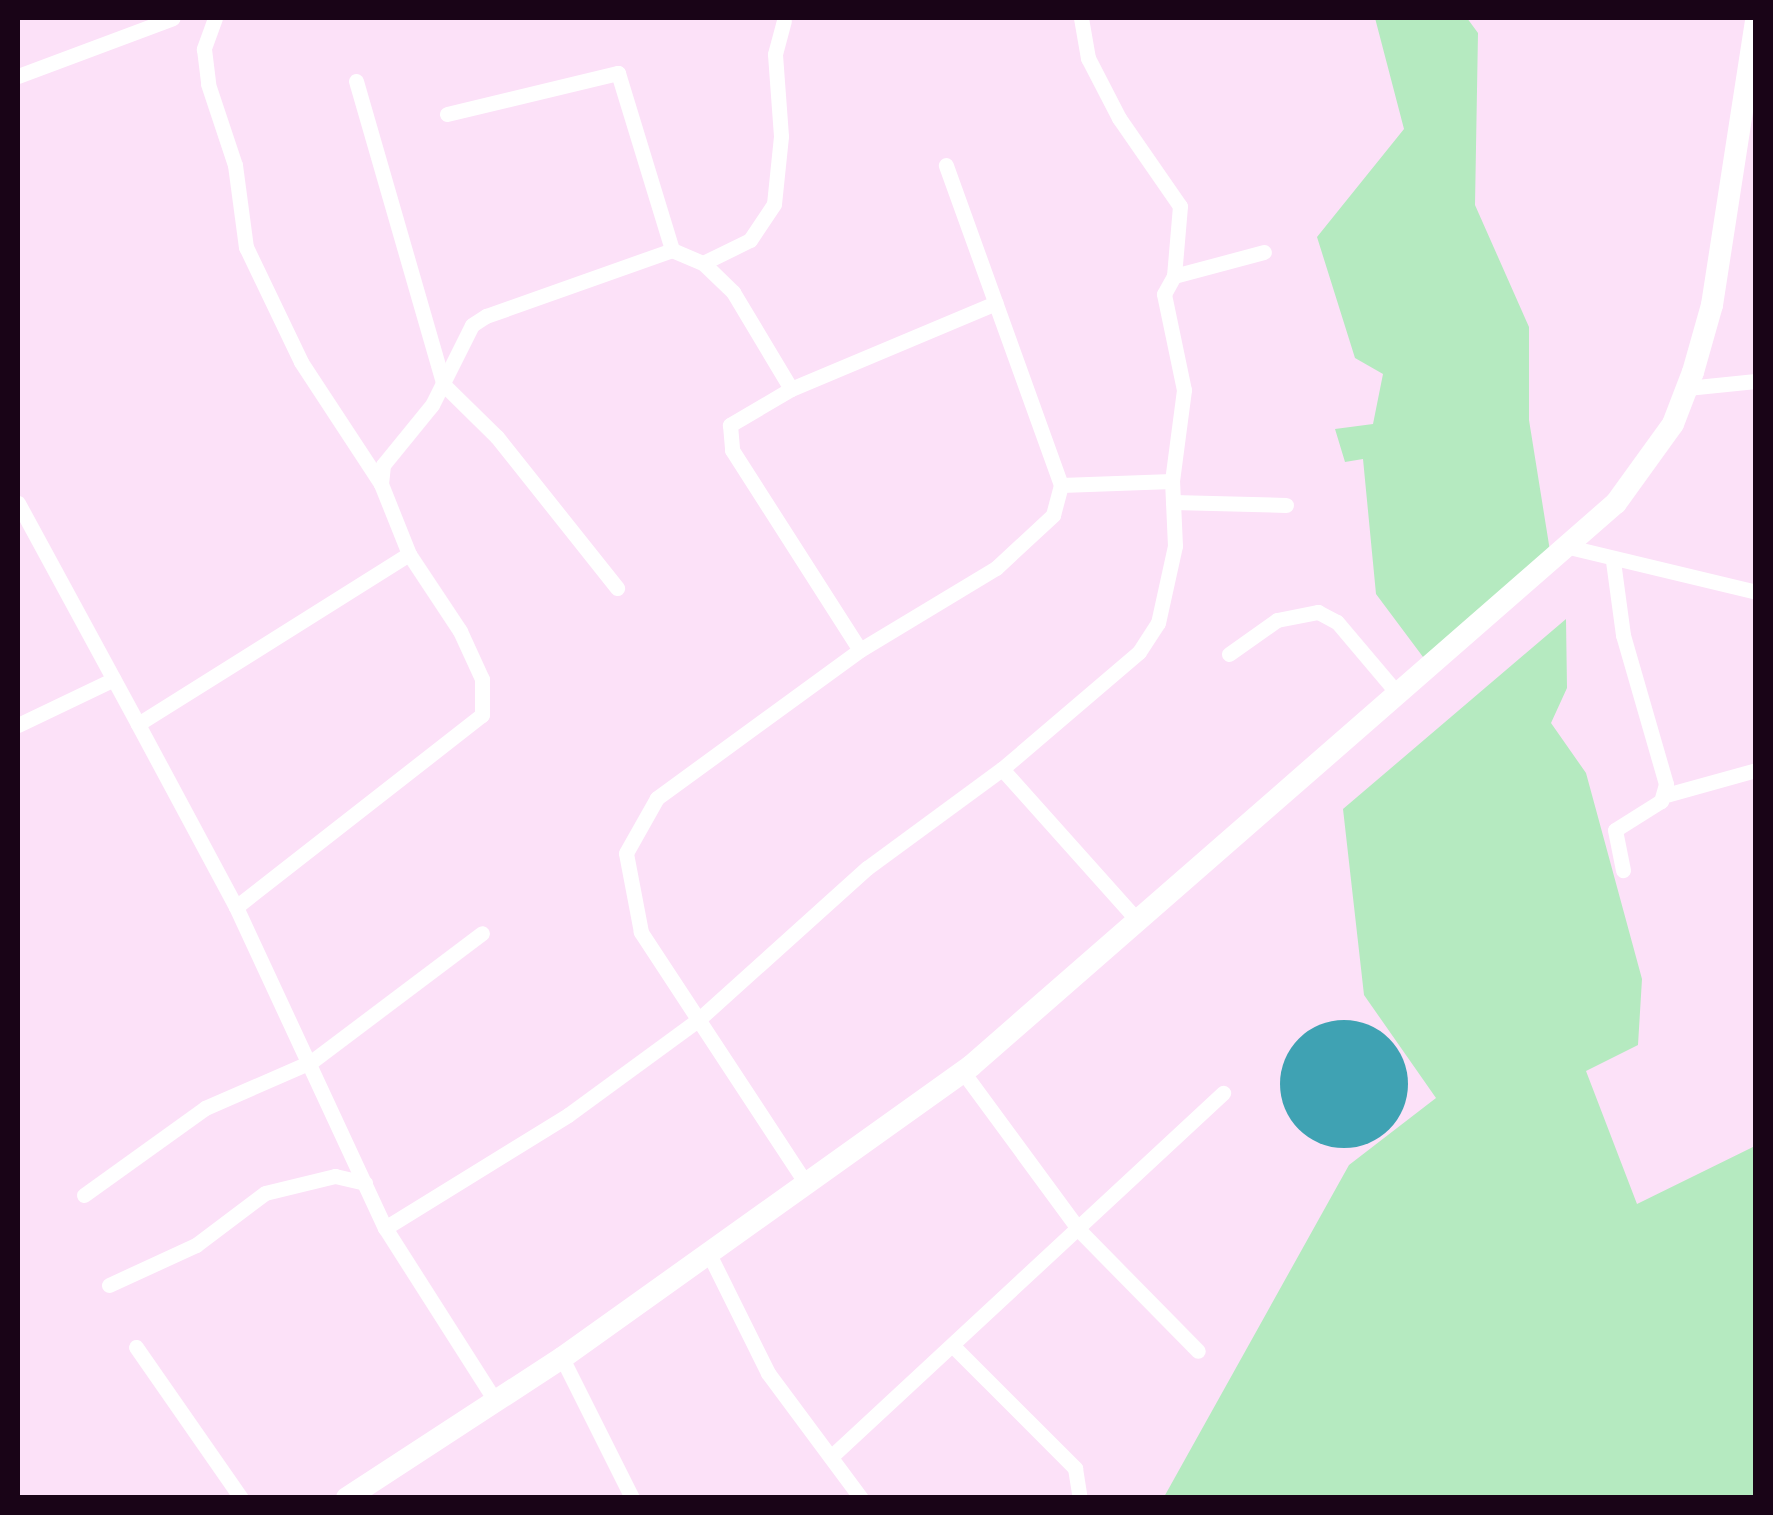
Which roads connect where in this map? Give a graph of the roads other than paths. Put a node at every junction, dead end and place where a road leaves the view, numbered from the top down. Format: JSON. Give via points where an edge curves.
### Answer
{"nodes":[{"id":1,"x":173,"y":18,"type":"edge"},
{"id":2,"x":216,"y":18,"type":"edge"},
{"id":3,"x":1081,"y":18,"type":"edge"},
{"id":4,"x":784,"y":21,"type":"dead end"},
{"id":5,"x":135,"y":24,"type":"edge"},
{"id":6,"x":1754,"y":38,"type":"edge"},
{"id":7,"x":18,"y":76,"type":"edge"},
{"id":8,"x":356,"y":80,"type":"dead end"},
{"id":9,"x":447,"y":114,"type":"dead end"},
{"id":10,"x":946,"y":165,"type":"dead end"},
{"id":11,"x":672,"y":250,"type":"junction"},
{"id":12,"x":1264,"y":252,"type":"dead end"},
{"id":13,"x":703,"y":263,"type":"junction"},
{"id":14,"x":1174,"y":276,"type":"junction"},
{"id":15,"x":996,"y":303,"type":"junction"},
{"id":16,"x":1756,"y":381,"type":"edge"},
{"id":17,"x":444,"y":385,"type":"junction"},
{"id":18,"x":1687,"y":388,"type":"junction"},
{"id":19,"x":791,"y":389,"type":"junction"},
{"id":20,"x":1172,"y":481,"type":"junction"},
{"id":21,"x":381,"y":484,"type":"junction"},
{"id":22,"x":1061,"y":485,"type":"junction"},
{"id":23,"x":1173,"y":502,"type":"junction"},
{"id":24,"x":18,"y":504,"type":"edge"},
{"id":25,"x":1286,"y":505,"type":"dead end"},
{"id":26,"x":1569,"y":548,"type":"junction"},
{"id":27,"x":409,"y":554,"type":"junction"},
{"id":28,"x":1613,"y":561,"type":"junction"},
{"id":29,"x":617,"y":588,"type":"dead end"},
{"id":30,"x":1756,"y":592,"type":"edge"},
{"id":31,"x":860,"y":650,"type":"junction"},
{"id":32,"x":1229,"y":654,"type":"dead end"},
{"id":33,"x":114,"y":678,"type":"junction"},
{"id":34,"x":1396,"y":693,"type":"junction"},
{"id":35,"x":138,"y":724,"type":"junction"},
{"id":36,"x":18,"y":725,"type":"edge"},
{"id":37,"x":1002,"y":769,"type":"junction"},
{"id":38,"x":1756,"y":770,"type":"edge"},
{"id":39,"x":1666,"y":795,"type":"junction"},
{"id":40,"x":1623,"y":870,"type":"dead end"},
{"id":41,"x":236,"y":908,"type":"junction"},
{"id":42,"x":1139,"y":922,"type":"junction"},
{"id":43,"x":482,"y":932,"type":"dead end"},
{"id":44,"x":698,"y":1020,"type":"junction"},
{"id":45,"x":311,"y":1062,"type":"junction"},
{"id":46,"x":963,"y":1072,"type":"junction"},
{"id":47,"x":1223,"y":1093,"type":"dead end"},
{"id":48,"x":365,"y":1183,"type":"junction"},
{"id":49,"x":807,"y":1185,"type":"junction"},
{"id":50,"x":84,"y":1196,"type":"dead end"},
{"id":51,"x":385,"y":1228,"type":"junction"},
{"id":52,"x":1080,"y":1230,"type":"junction"},
{"id":53,"x":709,"y":1254,"type":"junction"},
{"id":54,"x":109,"y":1285,"type":"dead end"},
{"id":55,"x":952,"y":1346,"type":"junction"},
{"id":56,"x":136,"y":1347,"type":"dead end"},
{"id":57,"x":1198,"y":1351,"type":"dead end"},
{"id":58,"x":562,"y":1358,"type":"junction"},
{"id":59,"x":496,"y":1402,"type":"junction"},
{"id":60,"x":834,"y":1454,"type":"junction"},
{"id":61,"x":241,"y":1498,"type":"edge"},
{"id":62,"x":348,"y":1498,"type":"edge"},
{"id":63,"x":632,"y":1498,"type":"edge"},
{"id":64,"x":861,"y":1498,"type":"edge"},
{"id":65,"x":1080,"y":1498,"type":"edge"}],
"edges":[{"from":1,"to":5,"type":"street"},
{"from":2,"to":21,"type":"street","via":[[204,49],[208,84],[235,165],[246,247],[301,362]]},
{"from":3,"to":14,"type":"street","via":[[1088,58],[1119,118],[1180,206]]},
{"from":4,"to":13,"type":"street","via":[[775,54],[780,136],[774,204],[750,240]]},
{"from":5,"to":7,"type":"street"},
{"from":6,"to":18,"type":"street","via":[[1712,305]]},
{"from":8,"to":17,"type":"street"},
{"from":9,"to":11,"type":"street","via":[[618,73]]},
{"from":10,"to":15,"type":"street"},
{"from":11,"to":13,"type":"street"},
{"from":11,"to":17,"type":"street","via":[[486,316],[472,325]]},
{"from":12,"to":14,"type":"street"},
{"from":13,"to":19,"type":"street","via":[[733,292]]},
{"from":14,"to":20,"type":"street","via":[[1164,294],[1184,390]]},
{"from":15,"to":19,"type":"street"},
{"from":15,"to":22,"type":"street"},
{"from":16,"to":18,"type":"street"},
{"from":17,"to":21,"type":"street","via":[[383,465]]},
{"from":17,"to":29,"type":"street","via":[[497,437]]},
{"from":18,"to":26,"type":"street","via":[[1644,471]]},
{"from":19,"to":31,"type":"street","via":[[730,425],[732,450]]},
{"from":20,"to":22,"type":"street"},
{"from":20,"to":23,"type":"street"},
{"from":21,"to":27,"type":"street"},
{"from":22,"to":31,"type":"street","via":[[1054,515],[996,568]]},
{"from":23,"to":25,"type":"street"},
{"from":23,"to":37,"type":"street","via":[[1175,546],[1158,623],[1139,652]]},
{"from":24,"to":33,"type":"street"},
{"from":26,"to":28,"type":"street"},
{"from":26,"to":34,"type":"street"},
{"from":27,"to":35,"type":"street"},
{"from":27,"to":41,"type":"street","via":[[460,632],[482,680],[482,715]]},
{"from":28,"to":30,"type":"street"},
{"from":28,"to":39,"type":"street","via":[[1623,635]]},
{"from":31,"to":44,"type":"street","via":[[657,798],[638,824],[626,853],[632,904],[641,932]]},
{"from":32,"to":34,"type":"street","via":[[1277,620],[1318,612],[1337,622]]},
{"from":33,"to":35,"type":"street"},
{"from":33,"to":36,"type":"street"},
{"from":34,"to":42,"type":"street"},
{"from":35,"to":41,"type":"street"},
{"from":37,"to":42,"type":"street"},
{"from":37,"to":44,"type":"street","via":[[867,868]]},
{"from":38,"to":39,"type":"street"},
{"from":39,"to":40,"type":"street","via":[[1616,830]]},
{"from":41,"to":45,"type":"street"},
{"from":42,"to":46,"type":"street"},
{"from":43,"to":45,"type":"street"},
{"from":44,"to":49,"type":"street"},
{"from":44,"to":51,"type":"street","via":[[568,1115]]},
{"from":45,"to":48,"type":"street"},
{"from":45,"to":50,"type":"street","via":[[205,1108]]},
{"from":46,"to":49,"type":"street"},
{"from":46,"to":52,"type":"street"},
{"from":47,"to":52,"type":"street"},
{"from":48,"to":51,"type":"street"},
{"from":48,"to":54,"type":"street","via":[[335,1176],[265,1193],[196,1245]]},
{"from":49,"to":53,"type":"street"},
{"from":51,"to":59,"type":"street"},
{"from":52,"to":55,"type":"street"},
{"from":52,"to":57,"type":"street"},
{"from":53,"to":58,"type":"street"},
{"from":53,"to":60,"type":"street","via":[[768,1373]]},
{"from":55,"to":60,"type":"street"},
{"from":55,"to":65,"type":"street","via":[[1075,1468]]},
{"from":56,"to":61,"type":"street"},
{"from":58,"to":59,"type":"street"},
{"from":58,"to":63,"type":"street"},
{"from":59,"to":62,"type":"street"},
{"from":60,"to":64,"type":"street"}]}
